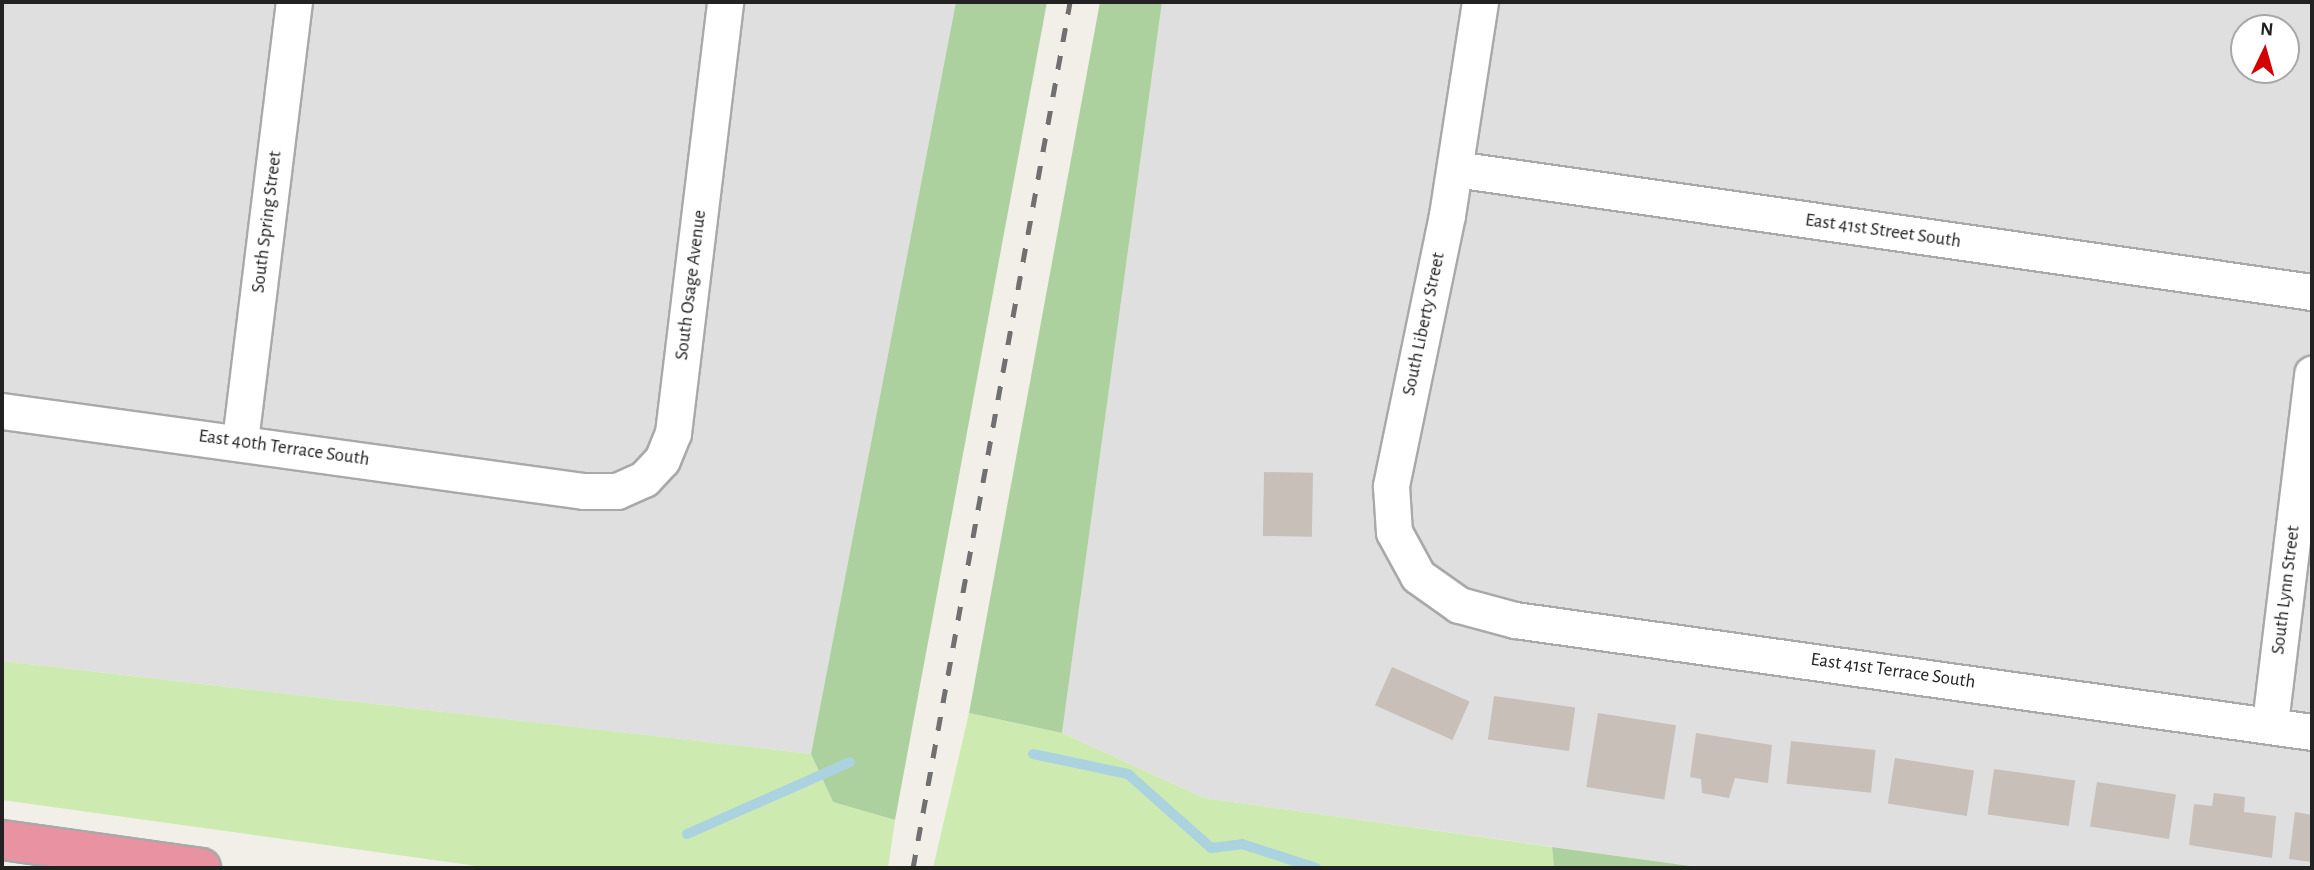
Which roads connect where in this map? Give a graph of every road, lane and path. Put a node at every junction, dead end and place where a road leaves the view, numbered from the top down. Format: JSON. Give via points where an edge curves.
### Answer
{"nodes":[{"id":1,"x":294,"y":2,"type":"edge"},
{"id":2,"x":725,"y":2,"type":"edge"},
{"id":3,"x":1480,"y":2,"type":"edge"},
{"id":4,"x":1455,"y":169,"type":"junction"},
{"id":5,"x":2312,"y":292,"type":"edge"},
{"id":6,"x":2312,"y":374,"type":"edge"},
{"id":7,"x":2,"y":411,"type":"edge"},
{"id":8,"x":240,"y":441,"type":"junction"},
{"id":9,"x":566,"y":489,"type":"joint"},
{"id":10,"x":1474,"y":611,"type":"joint"},
{"id":11,"x":2270,"y":723,"type":"junction"},
{"id":12,"x":2312,"y":732,"type":"edge"},
{"id":13,"x":2,"y":840,"type":"edge"},
{"id":14,"x":201,"y":868,"type":"edge"}],
"edges":[{"from":1,"to":8,"type":"street","name":"South Spring Street"},
{"from":2,"to":9,"type":"street","name":"South Osage Avenue","via":[[673,433],[662,460],[644,480],[617,491]]},
{"from":3,"to":4,"type":"street","name":"South Liberty Street"},
{"from":4,"to":5,"type":"street","name":"East 41st Street South"},
{"from":4,"to":10,"type":"street","name":"South Liberty Street","via":[[1390,506],[1394,532],[1418,576]]},
{"from":6,"to":11,"type":"street","name":"South Lynn Street"},
{"from":7,"to":8,"type":"street","name":"East 40th Terrace South"},
{"from":8,"to":9,"type":"street","name":"East 40th Terrace South"},
{"from":10,"to":11,"type":"street","name":"East 41st Terrace South"},
{"from":11,"to":12,"type":"street","name":"East 41st Terrace South"},
{"from":13,"to":14,"type":"highway"}]}
